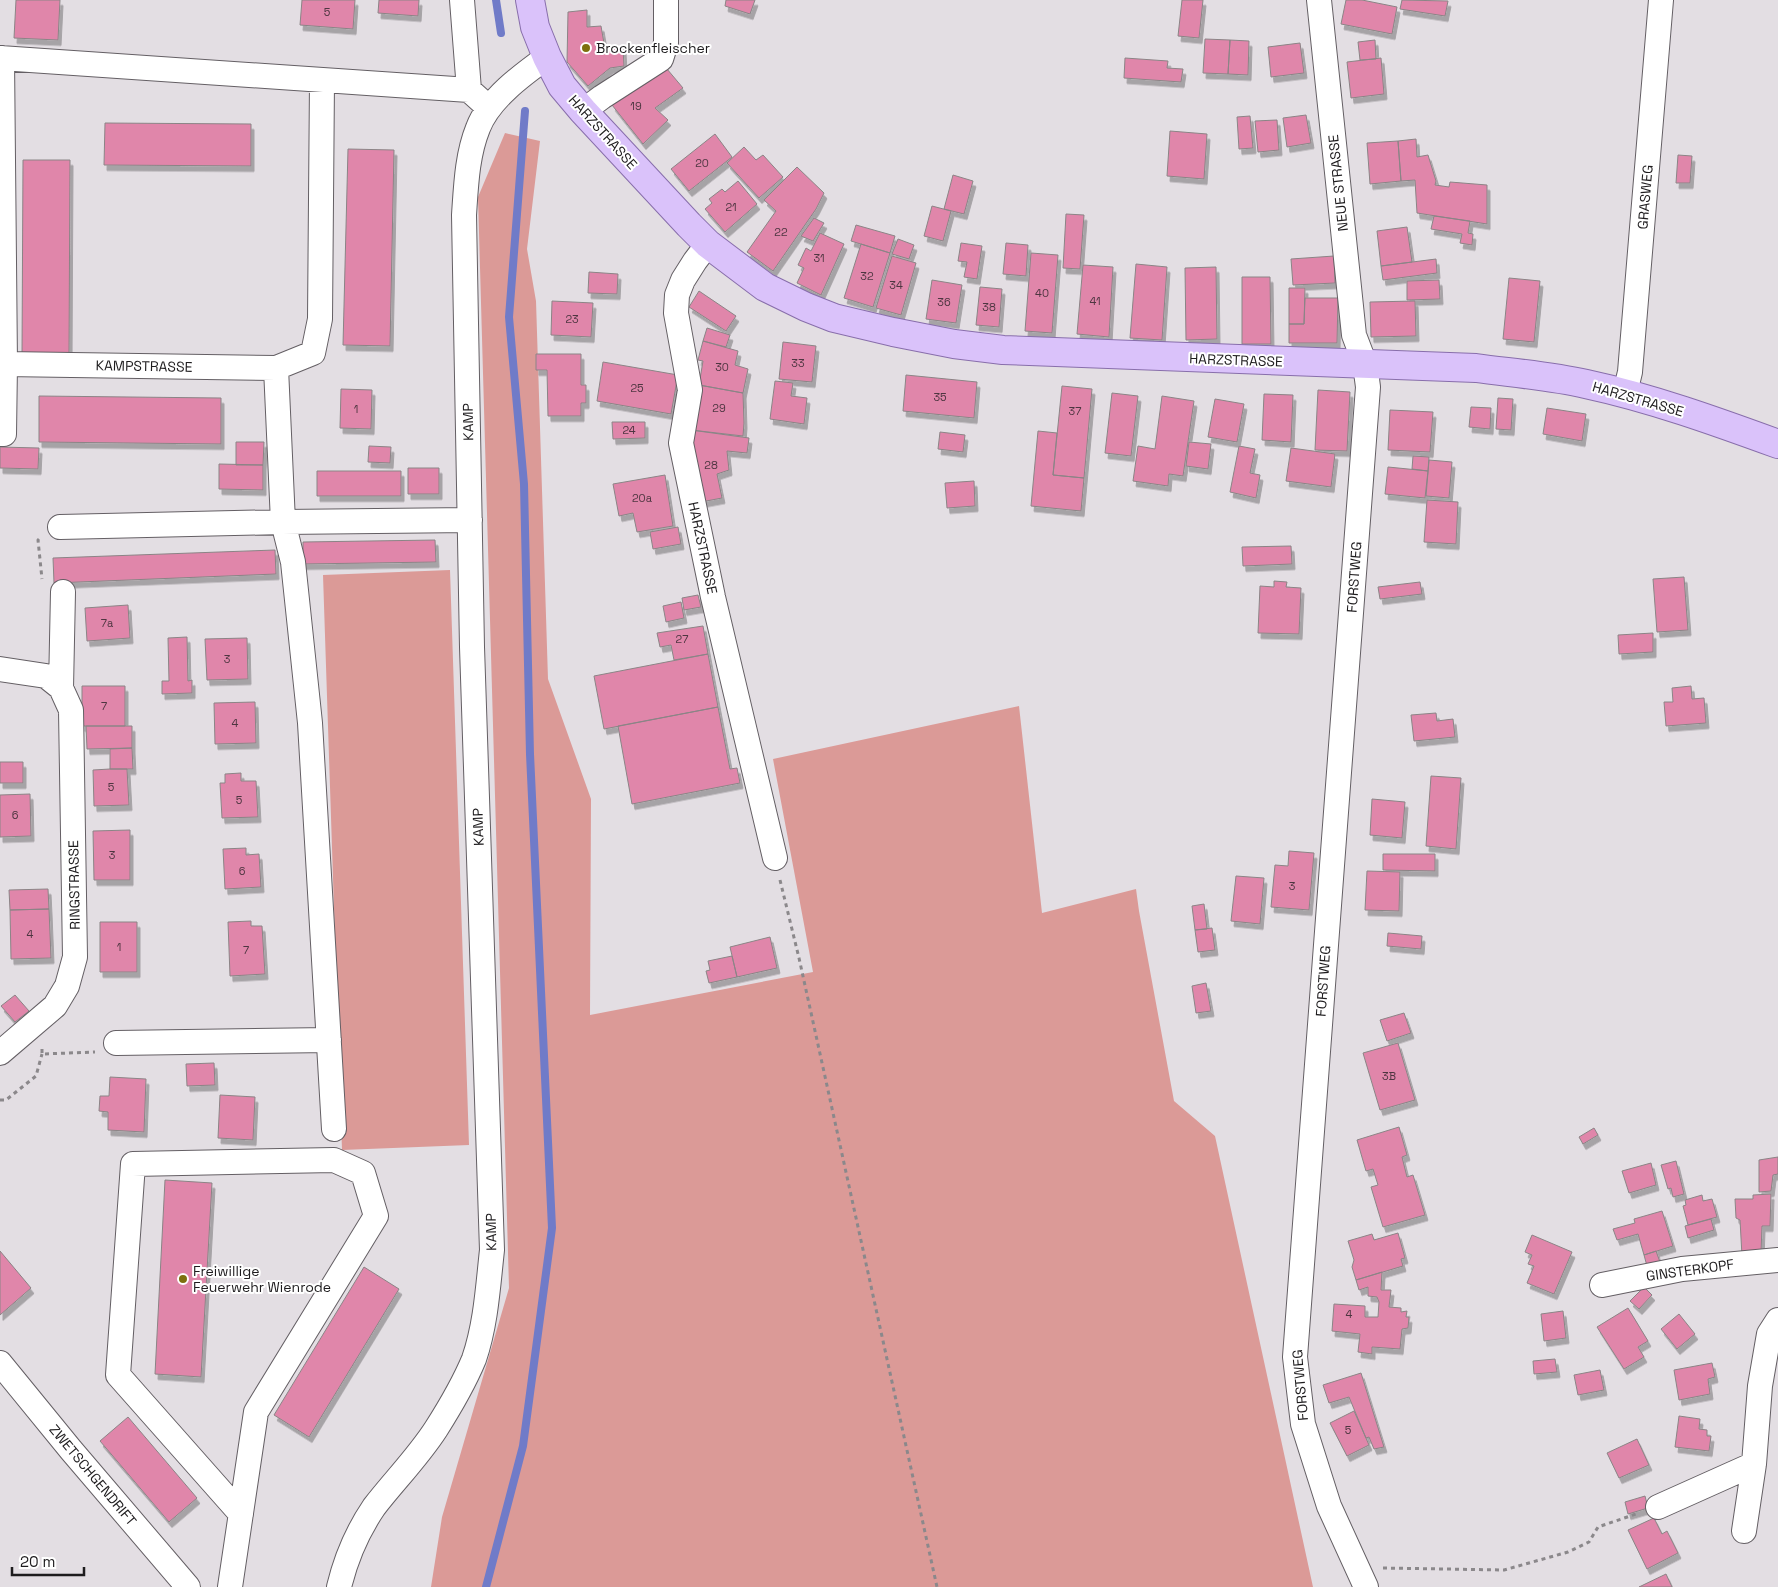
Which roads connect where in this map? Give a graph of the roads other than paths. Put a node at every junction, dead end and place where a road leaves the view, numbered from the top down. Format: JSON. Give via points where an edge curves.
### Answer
{"nodes":[{"id":1,"x":462,"y":0,"type":"edge"},
{"id":2,"x":530,"y":0,"type":"edge"},
{"id":3,"x":666,"y":0,"type":"edge"},
{"id":4,"x":1319,"y":0,"type":"edge"},
{"id":5,"x":1661,"y":0,"type":"edge"},
{"id":6,"x":546,"y":57,"type":"junction"},
{"id":7,"x":1,"y":58,"type":"edge"},
{"id":8,"x":322,"y":81,"type":"junction"},
{"id":9,"x":469,"y":90,"type":"junction"},
{"id":10,"x":489,"y":108,"type":"junction"},
{"id":11,"x":583,"y":111,"type":"junction"},
{"id":12,"x":708,"y":244,"type":"junction"},
{"id":13,"x":4,"y":364,"type":"junction"},
{"id":14,"x":1365,"y":364,"type":"junction"},
{"id":15,"x":276,"y":368,"type":"junction"},
{"id":16,"x":1625,"y":394,"type":"junction"},
{"id":17,"x":0,"y":434,"type":"edge"},
{"id":18,"x":1778,"y":444,"type":"edge"},
{"id":19,"x":470,"y":520,"type":"junction"},
{"id":20,"x":283,"y":522,"type":"junction"},
{"id":21,"x":60,"y":527,"type":"road end"},
{"id":22,"x":63,"y":592,"type":"road end"},
{"id":23,"x":0,"y":669,"type":"edge"},
{"id":24,"x":61,"y":688,"type":"junction"},
{"id":25,"x":775,"y":858,"type":"road end"},
{"id":26,"x":329,"y":1040,"type":"junction"},
{"id":27,"x":116,"y":1043,"type":"road end"},
{"id":28,"x":0,"y":1053,"type":"edge"},
{"id":29,"x":334,"y":1129,"type":"dead end"},
{"id":30,"x":1778,"y":1260,"type":"edge"},
{"id":31,"x":1602,"y":1286,"type":"dead end"},
{"id":32,"x":1778,"y":1320,"type":"edge"},
{"id":33,"x":0,"y":1363,"type":"edge"},
{"id":34,"x":1754,"y":1464,"type":"junction"},
{"id":35,"x":1658,"y":1507,"type":"road end"},
{"id":36,"x":241,"y":1514,"type":"junction"},
{"id":37,"x":1744,"y":1531,"type":"dead end"},
{"id":38,"x":1362,"y":1578,"type":"edge"},
{"id":39,"x":188,"y":1587,"type":"edge"},
{"id":40,"x":230,"y":1587,"type":"edge"},
{"id":41,"x":339,"y":1587,"type":"edge"}],
"edges":[{"from":1,"to":9,"type":"street"},
{"from":2,"to":6,"type":"main road","name":"HARZSTRASSE"},
{"from":3,"to":11,"type":"street","via":[[666,44],[661,59]]},
{"from":4,"to":14,"type":"street","name":"NEUE STRASSE","via":[[1354,335]]},
{"from":5,"to":16,"type":"street","name":"GRASWEG","via":[[1630,372]]},
{"from":6,"to":10,"type":"street","name":"KAMP","via":[[517,79]]},
{"from":6,"to":11,"type":"main road","name":"HARZSTRASSE","via":[[562,86]]},
{"from":7,"to":8,"type":"street"},
{"from":7,"to":13,"type":"street"},
{"from":8,"to":9,"type":"street"},
{"from":8,"to":15,"type":"street","name":"KAMPSTRASSE","via":[[320,319],[313,354]]},
{"from":9,"to":10,"type":"street"},
{"from":10,"to":19,"type":"street","name":"KAMP","via":[[478,127],[472,148],[464,215]]},
{"from":11,"to":12,"type":"main road","name":"HARZSTRASSE"},
{"from":12,"to":14,"type":"main road","name":"HARZSTRASSE","via":[[765,287],[806,307],[834,318],[954,344],[1003,350]]},
{"from":12,"to":25,"type":"street","name":"HARZSTRASSE","via":[[695,260],[677,295],[676,313],[690,390],[681,443],[713,597]]},
{"from":13,"to":15,"type":"street","name":"KAMPSTRASSE"},
{"from":13,"to":17,"type":"street","via":[[4,434]]},
{"from":14,"to":16,"type":"main road","name":"HARZSTRASSE","via":[[1494,370],[1557,379]]},
{"from":14,"to":38,"type":"street","name":"FORSTWEG","via":[[1368,387],[1295,1357],[1303,1424],[1329,1506]]},
{"from":15,"to":20,"type":"street"},
{"from":16,"to":18,"type":"main road","name":"HARZSTRASSE"},
{"from":19,"to":20,"type":"street"},
{"from":19,"to":41,"type":"street","name":"KAMP","via":[[492,1250],[486,1310],[474,1358],[456,1398],[435,1431],[370,1514],[346,1560]]},
{"from":20,"to":21,"type":"street"},
{"from":20,"to":26,"type":"street","via":[[293,562],[310,724]]},
{"from":22,"to":24,"type":"street","name":"RINGSTRASSE"},
{"from":23,"to":24,"type":"street","via":[[46,676]]},
{"from":24,"to":28,"type":"street","name":"RINGSTRASSE","via":[[70,710],[75,957],[67,986],[55,1006]]},
{"from":26,"to":27,"type":"street"},
{"from":26,"to":29,"type":"street"},
{"from":30,"to":31,"type":"street","name":"GINSTERKOPF","via":[[1682,1269]]},
{"from":32,"to":34,"type":"street","via":[[1769,1334]]},
{"from":33,"to":39,"type":"street","name":"ZWETSCHGENDRIFT"},
{"from":34,"to":35,"type":"street"},
{"from":34,"to":37,"type":"street"},
{"from":36,"to":36,"type":"street","via":[[256,1412],[376,1216],[363,1173],[334,1160],[133,1164],[118,1375]]},
{"from":36,"to":40,"type":"street"}]}
